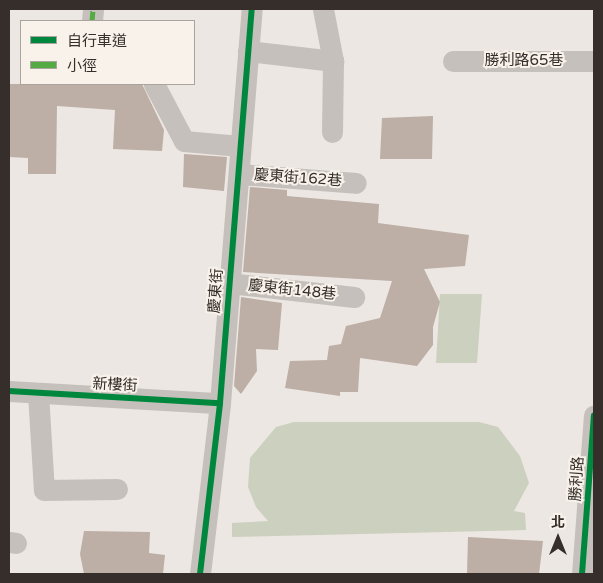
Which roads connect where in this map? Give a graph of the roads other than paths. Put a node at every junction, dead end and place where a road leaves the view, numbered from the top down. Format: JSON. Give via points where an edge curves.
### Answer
{"nodes":[{"id":1,"x":252,"y":9,"type":"edge"},
{"id":2,"x":323,"y":9,"type":"edge"},
{"id":3,"x":248,"y":51,"type":"junction"},
{"id":4,"x":333,"y":61,"type":"junction"},
{"id":5,"x":453,"y":61,"type":"dead end"},
{"id":6,"x":594,"y":61,"type":"edge"},
{"id":7,"x":155,"y":85,"type":"edge"},
{"id":8,"x":332,"y":132,"type":"dead end"},
{"id":9,"x":240,"y":146,"type":"junction"},
{"id":10,"x":240,"y":174,"type":"junction"},
{"id":11,"x":356,"y":183,"type":"dead end"},
{"id":12,"x":229,"y":283,"type":"junction"},
{"id":13,"x":354,"y":297,"type":"dead end"},
{"id":14,"x":9,"y":391,"type":"edge"},
{"id":15,"x":38,"y":392,"type":"junction"},
{"id":16,"x":220,"y":404,"type":"junction"},
{"id":17,"x":594,"y":422,"type":"edge"},
{"id":18,"x":117,"y":489,"type":"dead end"},
{"id":19,"x":200,"y":574,"type":"edge"},
{"id":20,"x":582,"y":574,"type":"edge"}],
"edges":[{"from":1,"to":3,"type":"street","name":"慶東街"},
{"from":2,"to":4,"type":"street"},
{"from":3,"to":4,"type":"street"},
{"from":3,"to":9,"type":"street","name":"慶東街"},
{"from":4,"to":8,"type":"street"},
{"from":5,"to":6,"type":"street","name":"勝利路65巷"},
{"from":7,"to":9,"type":"street","via":[[184,141]]},
{"from":9,"to":10,"type":"street","name":"慶東街"},
{"from":10,"to":11,"type":"street","name":"慶東街162巷"},
{"from":10,"to":12,"type":"street","name":"慶東街"},
{"from":12,"to":13,"type":"street","name":"慶東街148巷"},
{"from":12,"to":16,"type":"street","name":"慶東街"},
{"from":14,"to":15,"type":"street","name":"新樓街"},
{"from":15,"to":16,"type":"street","name":"新樓街"},
{"from":15,"to":18,"type":"street","via":[[44,490]]},
{"from":16,"to":19,"type":"street","name":"慶東街"},
{"from":17,"to":20,"type":"street","name":"勝利路"}]}
